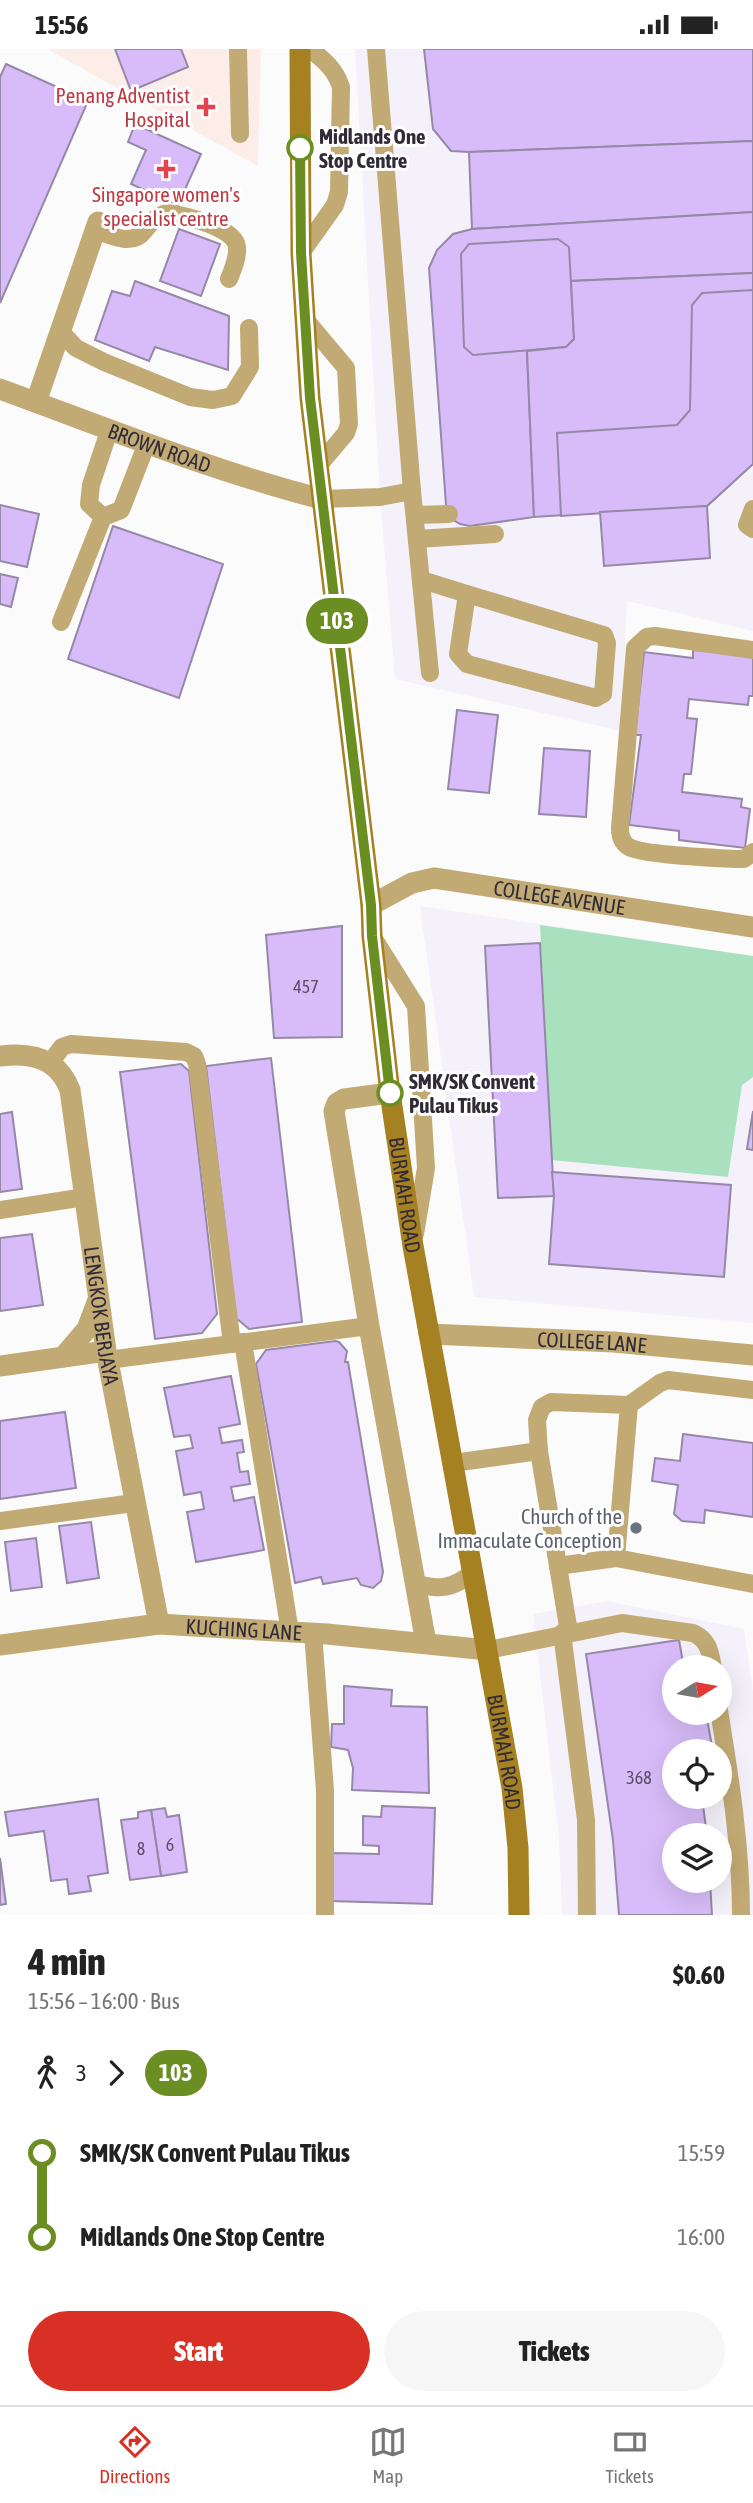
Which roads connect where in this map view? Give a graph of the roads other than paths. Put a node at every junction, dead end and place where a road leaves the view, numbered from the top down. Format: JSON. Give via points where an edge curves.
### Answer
{"nodes":[{"id":1,"x":238,"y":49,"type":"edge"},
{"id":2,"x":300,"y":49,"type":"edge"},
{"id":3,"x":310,"y":49,"type":"edge"},
{"id":4,"x":376,"y":49,"type":"edge"},
{"id":5,"x":240,"y":134,"type":"dead end"},
{"id":6,"x":96,"y":226,"type":"joint"},
{"id":7,"x":301,"y":253,"type":"junction"},
{"id":8,"x":229,"y":279,"type":"dead end"},
{"id":9,"x":304,"y":318,"type":"junction"},
{"id":10,"x":249,"y":328,"type":"dead end"},
{"id":11,"x":60,"y":331,"type":"junction"},
{"id":12,"x":0,"y":389,"type":"edge"},
{"id":13,"x":36,"y":402,"type":"junction"},
{"id":14,"x":109,"y":431,"type":"junction"},
{"id":15,"x":147,"y":443,"type":"junction"},
{"id":16,"x":319,"y":465,"type":"junction"},
{"id":17,"x":412,"y":491,"type":"junction"},
{"id":18,"x":323,"y":499,"type":"junction"},
{"id":19,"x":753,"y":509,"type":"edge"},
{"id":20,"x":449,"y":514,"type":"dead end"},
{"id":21,"x":415,"y":515,"type":"junction"},
{"id":22,"x":103,"y":517,"type":"junction"},
{"id":23,"x":753,"y":529,"type":"edge"},
{"id":24,"x":495,"y":534,"type":"dead end"},
{"id":25,"x":417,"y":539,"type":"junction"},
{"id":26,"x":422,"y":580,"type":"junction"},
{"id":27,"x":467,"y":594,"type":"junction"},
{"id":28,"x":61,"y":622,"type":"dead end"},
{"id":29,"x":753,"y":650,"type":"edge"},
{"id":30,"x":430,"y":673,"type":"dead end"},
{"id":31,"x":753,"y":852,"type":"edge"},
{"id":32,"x":371,"y":905,"type":"junction"},
{"id":33,"x":753,"y":927,"type":"edge"},
{"id":34,"x":372,"y":936,"type":"junction"},
{"id":35,"x":0,"y":1056,"type":"edge"},
{"id":36,"x":50,"y":1063,"type":"junction"},
{"id":37,"x":390,"y":1093,"type":"junction"},
{"id":38,"x":85,"y":1197,"type":"junction"},
{"id":39,"x":0,"y":1210,"type":"edge"},
{"id":40,"x":413,"y":1246,"type":"junction"},
{"id":41,"x":99,"y":1299,"type":"junction"},
{"id":42,"x":369,"y":1326,"type":"junction"},
{"id":43,"x":429,"y":1334,"type":"junction"},
{"id":44,"x":237,"y":1343,"type":"junction"},
{"id":45,"x":753,"y":1355,"type":"edge"},
{"id":46,"x":107,"y":1356,"type":"junction"},
{"id":47,"x":63,"y":1357,"type":"junction"},
{"id":48,"x":0,"y":1366,"type":"edge"},
{"id":49,"x":753,"y":1390,"type":"edge"},
{"id":50,"x":629,"y":1405,"type":"junction"},
{"id":51,"x":539,"y":1451,"type":"junction"},
{"id":52,"x":453,"y":1463,"type":"junction"},
{"id":53,"x":134,"y":1503,"type":"junction"},
{"id":54,"x":0,"y":1521,"type":"edge"},
{"id":55,"x":616,"y":1558,"type":"junction"},
{"id":56,"x":558,"y":1566,"type":"junction"},
{"id":57,"x":472,"y":1573,"type":"junction"},
{"id":58,"x":416,"y":1583,"type":"junction"},
{"id":59,"x":753,"y":1584,"type":"edge"},
{"id":60,"x":159,"y":1624,"type":"junction"},
{"id":61,"x":290,"y":1632,"type":"junction"},
{"id":62,"x":313,"y":1633,"type":"junction"},
{"id":63,"x":566,"y":1633,"type":"junction"},
{"id":64,"x":426,"y":1643,"type":"junction"},
{"id":65,"x":0,"y":1645,"type":"edge"},
{"id":66,"x":488,"y":1650,"type":"junction"},
{"id":67,"x":710,"y":1655,"type":"edge"},
{"id":68,"x":721,"y":1725,"type":"edge"},
{"id":69,"x":325,"y":1915,"type":"edge"},
{"id":70,"x":519,"y":1915,"type":"edge"},
{"id":71,"x":587,"y":1915,"type":"edge"},
{"id":72,"x":741,"y":1915,"type":"edge"}],
"edges":[{"from":1,"to":5,"type":"lane"},
{"from":2,"to":7,"type":"main road","name":"BURMAH ROAD"},
{"from":3,"to":7,"type":"lane","via":[[328,63],[341,87],[339,192]]},
{"from":4,"to":17,"type":"lane"},
{"from":6,"to":8,"type":"lane","via":[[129,239],[138,237],[151,221],[166,213],[223,229],[237,248]]},
{"from":6,"to":11,"type":"street"},
{"from":7,"to":9,"type":"main road","name":"BURMAH ROAD"},
{"from":9,"to":16,"type":"main road","name":"BURMAH ROAD"},
{"from":9,"to":16,"type":"lane","via":[[346,368],[349,424]]},
{"from":10,"to":11,"type":"lane","via":[[250,367],[232,396],[213,400],[190,397],[104,362],[76,348]]},
{"from":11,"to":13,"type":"street"},
{"from":12,"to":13,"type":"street","name":"BROWN ROAD"},
{"from":13,"to":14,"type":"street","name":"BROWN ROAD"},
{"from":14,"to":15,"type":"street","name":"BROWN ROAD"},
{"from":14,"to":22,"type":"lane","via":[[90,485],[89,504]]},
{"from":15,"to":18,"type":"street","name":"BROWN ROAD","via":[[261,483]]},
{"from":15,"to":22,"type":"lane","via":[[121,510]]},
{"from":16,"to":18,"type":"main road","name":"BURMAH ROAD"},
{"from":17,"to":18,"type":"lane"},
{"from":17,"to":21,"type":"lane"},
{"from":18,"to":32,"type":"main road","name":"BURMAH ROAD"},
{"from":19,"to":23,"type":"lane","via":[[747,525]]},
{"from":20,"to":21,"type":"lane"},
{"from":21,"to":25,"type":"lane"},
{"from":22,"to":28,"type":"lane"},
{"from":24,"to":25,"type":"lane"},
{"from":25,"to":26,"type":"lane"},
{"from":26,"to":27,"type":"lane"},
{"from":26,"to":30,"type":"lane"},
{"from":27,"to":27,"type":"lane","via":[[604,635],[603,694],[596,698],[467,664],[458,654]]},
{"from":29,"to":31,"type":"lane","via":[[655,636],[635,648],[620,836],[639,851],[736,859]]},
{"from":32,"to":33,"type":"street","name":"COLLEGE AVENUE","via":[[412,883],[434,878]]},
{"from":32,"to":34,"type":"main road","name":"BURMAH ROAD"},
{"from":34,"to":37,"type":"main road","name":"BURMAH ROAD"},
{"from":34,"to":40,"type":"lane","via":[[416,1006],[426,1168]]},
{"from":35,"to":36,"type":"street","via":[[29,1055]]},
{"from":36,"to":38,"type":"street","name":"LENGKOK BERJAYA","via":[[59,1069],[70,1090]]},
{"from":36,"to":44,"type":"lane","via":[[62,1047],[71,1044],[194,1056]]},
{"from":37,"to":40,"type":"main road","name":"BURMAH ROAD"},
{"from":37,"to":42,"type":"street","via":[[344,1099],[334,1111]]},
{"from":38,"to":39,"type":"lane"},
{"from":38,"to":41,"type":"street","name":"LENGKOK BERJAYA"},
{"from":40,"to":43,"type":"main road","name":"BURMAH ROAD"},
{"from":41,"to":46,"type":"street","name":"LENGKOK BERJAYA"},
{"from":41,"to":47,"type":"street","via":[[87,1329]]},
{"from":42,"to":44,"type":"lane"},
{"from":42,"to":58,"type":"street"},
{"from":43,"to":45,"type":"street","name":"COLLEGE LANE","via":[[614,1342]]},
{"from":43,"to":52,"type":"main road","name":"BURMAH ROAD"},
{"from":44,"to":46,"type":"lane"},
{"from":44,"to":61,"type":"lane"},
{"from":46,"to":47,"type":"street"},
{"from":46,"to":53,"type":"street","name":"LENGKOK BERJAYA"},
{"from":47,"to":48,"type":"street"},
{"from":49,"to":50,"type":"lane","via":[[668,1380]]},
{"from":50,"to":51,"type":"lane","via":[[551,1402],[542,1407],[537,1420]]},
{"from":50,"to":55,"type":"lane"},
{"from":51,"to":52,"type":"lane"},
{"from":51,"to":56,"type":"lane"},
{"from":52,"to":57,"type":"main road","name":"BURMAH ROAD"},
{"from":53,"to":54,"type":"lane"},
{"from":53,"to":60,"type":"street","name":"LENGKOK BERJAYA"},
{"from":55,"to":56,"type":"lane"},
{"from":55,"to":59,"type":"lane"},
{"from":56,"to":63,"type":"lane"},
{"from":57,"to":58,"type":"lane","via":[[447,1588]]},
{"from":57,"to":66,"type":"main road","name":"BURMAH ROAD"},
{"from":58,"to":64,"type":"street"},
{"from":60,"to":61,"type":"street","name":"KUCHING LANE"},
{"from":60,"to":65,"type":"street","name":"KUCHING LANE"},
{"from":61,"to":62,"type":"street","name":"KUCHING LANE"},
{"from":62,"to":64,"type":"street","name":"KUCHING LANE"},
{"from":62,"to":69,"type":"lane","via":[[325,1790]]},
{"from":63,"to":66,"type":"lane"},
{"from":63,"to":67,"type":"lane","via":[[622,1623],[693,1633],[707,1643]]},
{"from":63,"to":71,"type":"lane","via":[[586,1820]]},
{"from":64,"to":66,"type":"street","name":"KUCHING LANE"},
{"from":66,"to":70,"type":"main road","name":"BURMAH ROAD","via":[[512,1788]]},
{"from":68,"to":72,"type":"lane","via":[[733,1797]]}]}
